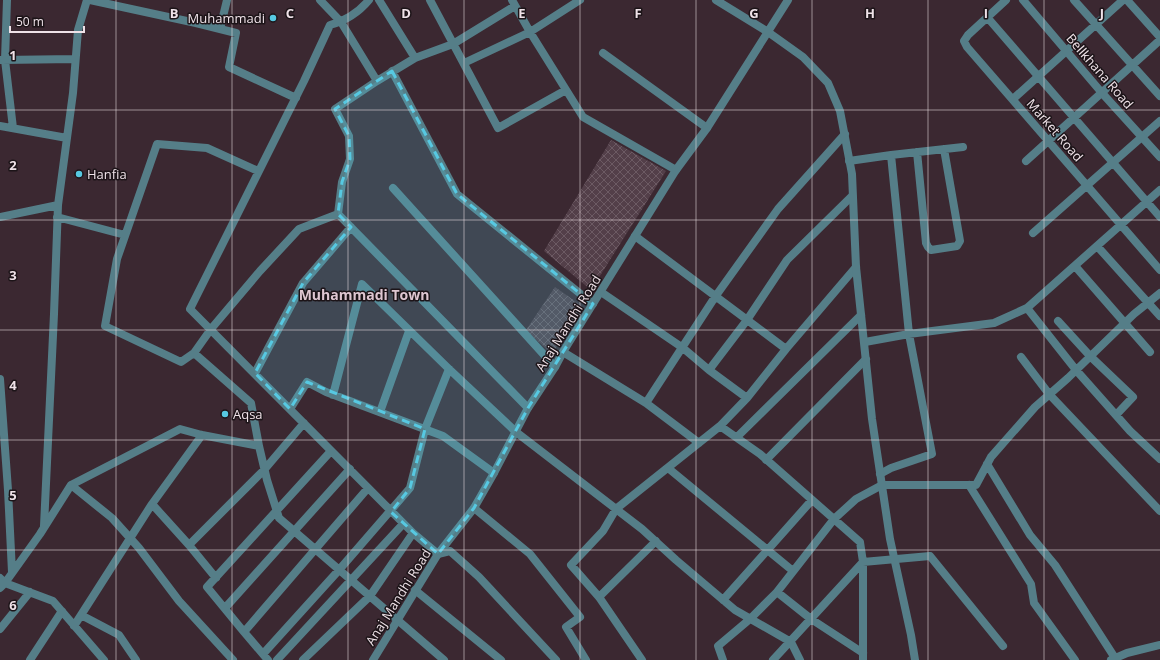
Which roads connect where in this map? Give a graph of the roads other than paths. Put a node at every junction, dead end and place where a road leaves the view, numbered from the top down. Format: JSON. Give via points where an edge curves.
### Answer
{"nodes":[{"id":1,"x":7,"y":0,"type":"edge"},
{"id":2,"x":87,"y":0,"type":"edge"},
{"id":3,"x":90,"y":0,"type":"edge"},
{"id":4,"x":227,"y":0,"type":"edge"},
{"id":5,"x":320,"y":0,"type":"edge"},
{"id":6,"x":369,"y":0,"type":"edge"},
{"id":7,"x":379,"y":0,"type":"edge"},
{"id":8,"x":430,"y":0,"type":"edge"},
{"id":9,"x":580,"y":0,"type":"edge"},
{"id":10,"x":716,"y":0,"type":"edge"},
{"id":11,"x":788,"y":0,"type":"edge"},
{"id":12,"x":1006,"y":0,"type":"edge"},
{"id":13,"x":1023,"y":0,"type":"edge"},
{"id":14,"x":1074,"y":0,"type":"edge"},
{"id":15,"x":1122,"y":0,"type":"edge"},
{"id":16,"x":1127,"y":0,"type":"edge"},
{"id":17,"x":514,"y":3,"type":"edge"},
{"id":18,"x":987,"y":17,"type":"junction"},
{"id":19,"x":341,"y":22,"type":"junction"},
{"id":20,"x":1096,"y":24,"type":"junction"},
{"id":21,"x":220,"y":29,"type":"junction"},
{"id":22,"x":530,"y":32,"type":"junction"},
{"id":23,"x":768,"y":32,"type":"junction"},
{"id":24,"x":1160,"y":37,"type":"edge"},
{"id":25,"x":1160,"y":40,"type":"edge"},
{"id":26,"x":453,"y":44,"type":"junction"},
{"id":27,"x":1066,"y":51,"type":"junction"},
{"id":28,"x":603,"y":53,"type":"dead end"},
{"id":29,"x":415,"y":58,"type":"junction"},
{"id":30,"x":75,"y":59,"type":"junction"},
{"id":31,"x":2,"y":60,"type":"edge"},
{"id":32,"x":464,"y":63,"type":"junction"},
{"id":33,"x":1133,"y":65,"type":"junction"},
{"id":34,"x":392,"y":71,"type":"junction"},
{"id":35,"x":1038,"y":76,"type":"junction"},
{"id":36,"x":377,"y":81,"type":"junction"},
{"id":37,"x":566,"y":90,"type":"junction"},
{"id":38,"x":1102,"y":93,"type":"junction"},
{"id":39,"x":1160,"y":96,"type":"edge"},
{"id":40,"x":296,"y":98,"type":"junction"},
{"id":41,"x":1013,"y":99,"type":"junction"},
{"id":42,"x":1074,"y":118,"type":"junction"},
{"id":43,"x":1160,"y":121,"type":"edge"},
{"id":44,"x":0,"y":126,"type":"edge"},
{"id":45,"x":13,"y":128,"type":"junction"},
{"id":46,"x":707,"y":128,"type":"junction"},
{"id":47,"x":844,"y":134,"type":"junction"},
{"id":48,"x":1142,"y":137,"type":"junction"},
{"id":49,"x":67,"y":138,"type":"junction"},
{"id":50,"x":1049,"y":141,"type":"junction"},
{"id":51,"x":963,"y":147,"type":"dead end"},
{"id":52,"x":944,"y":148,"type":"junction"},
{"id":53,"x":917,"y":152,"type":"junction"},
{"id":54,"x":891,"y":155,"type":"junction"},
{"id":55,"x":1160,"y":157,"type":"edge"},
{"id":56,"x":849,"y":161,"type":"junction"},
{"id":57,"x":1026,"y":161,"type":"dead end"},
{"id":58,"x":1113,"y":162,"type":"junction"},
{"id":59,"x":676,"y":170,"type":"junction"},
{"id":60,"x":258,"y":172,"type":"junction"},
{"id":61,"x":1088,"y":185,"type":"junction"},
{"id":62,"x":393,"y":188,"type":"dead end"},
{"id":63,"x":1160,"y":190,"type":"edge"},
{"id":64,"x":852,"y":196,"type":"junction"},
{"id":65,"x":1147,"y":201,"type":"junction"},
{"id":66,"x":58,"y":205,"type":"junction"},
{"id":67,"x":338,"y":214,"type":"junction"},
{"id":68,"x":0,"y":217,"type":"edge"},
{"id":69,"x":57,"y":217,"type":"junction"},
{"id":70,"x":1160,"y":217,"type":"edge"},
{"id":71,"x":1121,"y":225,"type":"junction"},
{"id":72,"x":351,"y":227,"type":"junction"},
{"id":73,"x":1033,"y":234,"type":"dead end"},
{"id":74,"x":126,"y":235,"type":"junction"},
{"id":75,"x":635,"y":236,"type":"junction"},
{"id":76,"x":1097,"y":246,"type":"junction"},
{"id":77,"x":1075,"y":266,"type":"junction"},
{"id":78,"x":856,"y":267,"type":"junction"},
{"id":79,"x":1160,"y":270,"type":"edge"},
{"id":80,"x":601,"y":292,"type":"junction"},
{"id":81,"x":1160,"y":293,"type":"edge"},
{"id":82,"x":715,"y":297,"type":"junction"},
{"id":83,"x":1148,"y":302,"type":"junction"},
{"id":84,"x":593,"y":304,"type":"junction"},
{"id":85,"x":1027,"y":308,"type":"junction"},
{"id":86,"x":861,"y":315,"type":"junction"},
{"id":87,"x":1160,"y":316,"type":"edge"},
{"id":88,"x":747,"y":320,"type":"junction"},
{"id":89,"x":1058,"y":321,"type":"dead end"},
{"id":90,"x":1126,"y":322,"type":"junction"},
{"id":91,"x":211,"y":329,"type":"junction"},
{"id":92,"x":409,"y":331,"type":"junction"},
{"id":93,"x":909,"y":334,"type":"junction"},
{"id":94,"x":865,"y":342,"type":"junction"},
{"id":95,"x":683,"y":348,"type":"junction"},
{"id":96,"x":786,"y":349,"type":"junction"},
{"id":97,"x":194,"y":352,"type":"junction"},
{"id":98,"x":563,"y":352,"type":"junction"},
{"id":99,"x":1150,"y":352,"type":"dead end"},
{"id":100,"x":1090,"y":356,"type":"junction"},
{"id":101,"x":1021,"y":357,"type":"dead end"},
{"id":102,"x":866,"y":359,"type":"junction"},
{"id":103,"x":555,"y":367,"type":"junction"},
{"id":104,"x":449,"y":369,"type":"junction"},
{"id":105,"x":709,"y":370,"type":"junction"},
{"id":106,"x":1076,"y":370,"type":"junction"},
{"id":107,"x":255,"y":373,"type":"junction"},
{"id":108,"x":0,"y":379,"type":"edge"},
{"id":109,"x":1049,"y":394,"type":"junction"},
{"id":110,"x":333,"y":395,"type":"junction"},
{"id":111,"x":747,"y":398,"type":"junction"},
{"id":112,"x":646,"y":403,"type":"junction"},
{"id":113,"x":528,"y":408,"type":"junction"},
{"id":114,"x":290,"y":409,"type":"junction"},
{"id":115,"x":380,"y":412,"type":"junction"},
{"id":116,"x":1116,"y":415,"type":"junction"},
{"id":117,"x":304,"y":422,"type":"junction"},
{"id":118,"x":720,"y":426,"type":"junction"},
{"id":119,"x":425,"y":429,"type":"junction"},
{"id":120,"x":516,"y":432,"type":"junction"},
{"id":121,"x":202,"y":435,"type":"junction"},
{"id":122,"x":737,"y":437,"type":"junction"},
{"id":123,"x":699,"y":443,"type":"junction"},
{"id":124,"x":259,"y":446,"type":"junction"},
{"id":125,"x":331,"y":451,"type":"junction"},
{"id":126,"x":1160,"y":459,"type":"edge"},
{"id":127,"x":766,"y":460,"type":"junction"},
{"id":128,"x":987,"y":464,"type":"junction"},
{"id":129,"x":668,"y":468,"type":"junction"},
{"id":130,"x":350,"y":469,"type":"junction"},
{"id":131,"x":264,"y":470,"type":"junction"},
{"id":132,"x":494,"y":473,"type":"junction"},
{"id":133,"x":880,"y":474,"type":"junction"},
{"id":134,"x":71,"y":485,"type":"junction"},
{"id":135,"x":882,"y":485,"type":"junction"},
{"id":136,"x":969,"y":485,"type":"junction"},
{"id":137,"x":368,"y":488,"type":"junction"},
{"id":138,"x":812,"y":500,"type":"junction"},
{"id":139,"x":152,"y":504,"type":"junction"},
{"id":140,"x":474,"y":508,"type":"junction"},
{"id":141,"x":616,"y":509,"type":"junction"},
{"id":142,"x":276,"y":510,"type":"junction"},
{"id":143,"x":1160,"y":511,"type":"edge"},
{"id":144,"x":391,"y":512,"type":"junction"},
{"id":145,"x":834,"y":519,"type":"junction"},
{"id":146,"x":403,"y":524,"type":"junction"},
{"id":147,"x":44,"y":528,"type":"junction"},
{"id":148,"x":294,"y":532,"type":"junction"},
{"id":149,"x":413,"y":533,"type":"junction"},
{"id":150,"x":130,"y":538,"type":"junction"},
{"id":151,"x":656,"y":541,"type":"junction"},
{"id":152,"x":189,"y":545,"type":"junction"},
{"id":153,"x":767,"y":549,"type":"junction"},
{"id":154,"x":315,"y":550,"type":"junction"},
{"id":155,"x":438,"y":554,"type":"junction"},
{"id":156,"x":896,"y":560,"type":"junction"},
{"id":157,"x":863,"y":562,"type":"junction"},
{"id":158,"x":339,"y":570,"type":"junction"},
{"id":159,"x":793,"y":571,"type":"junction"},
{"id":160,"x":12,"y":572,"type":"junction"},
{"id":161,"x":216,"y":578,"type":"junction"},
{"id":162,"x":350,"y":581,"type":"junction"},
{"id":163,"x":2,"y":583,"type":"edge"},
{"id":164,"x":415,"y":590,"type":"junction"},
{"id":165,"x":30,"y":592,"type":"junction"},
{"id":166,"x":777,"y":592,"type":"junction"},
{"id":167,"x":370,"y":596,"type":"junction"},
{"id":168,"x":599,"y":597,"type":"junction"},
{"id":169,"x":723,"y":600,"type":"junction"},
{"id":170,"x":225,"y":608,"type":"junction"},
{"id":171,"x":62,"y":611,"type":"junction"},
{"id":172,"x":81,"y":615,"type":"junction"},
{"id":173,"x":750,"y":618,"type":"junction"},
{"id":174,"x":398,"y":619,"type":"junction"},
{"id":175,"x":811,"y":619,"type":"junction"},
{"id":176,"x":74,"y":626,"type":"junction"},
{"id":177,"x":0,"y":629,"type":"edge"},
{"id":178,"x":244,"y":632,"type":"junction"},
{"id":179,"x":791,"y":642,"type":"junction"},
{"id":180,"x":1160,"y":645,"type":"edge"},
{"id":181,"x":1003,"y":646,"type":"dead end"},
{"id":182,"x":863,"y":656,"type":"edge"},
{"id":183,"x":266,"y":657,"type":"edge"},
{"id":184,"x":1113,"y":659,"type":"edge"},
{"id":185,"x":30,"y":660,"type":"edge"},
{"id":186,"x":104,"y":660,"type":"edge"},
{"id":187,"x":136,"y":660,"type":"edge"},
{"id":188,"x":233,"y":660,"type":"edge"},
{"id":189,"x":277,"y":660,"type":"edge"},
{"id":190,"x":303,"y":660,"type":"edge"},
{"id":191,"x":373,"y":660,"type":"edge"},
{"id":192,"x":444,"y":660,"type":"edge"},
{"id":193,"x":501,"y":660,"type":"edge"},
{"id":194,"x":556,"y":660,"type":"edge"},
{"id":195,"x":586,"y":660,"type":"edge"},
{"id":196,"x":642,"y":660,"type":"edge"},
{"id":197,"x":722,"y":660,"type":"edge"},
{"id":198,"x":773,"y":660,"type":"edge"},
{"id":199,"x":800,"y":660,"type":"edge"},
{"id":200,"x":915,"y":660,"type":"edge"},
{"id":201,"x":1075,"y":660,"type":"edge"}],
"edges":[{"from":1,"to":31,"type":"street"},
{"from":2,"to":30,"type":"street","via":[[78,30]]},
{"from":3,"to":21,"type":"street"},
{"from":4,"to":21,"type":"street"},
{"from":5,"to":19,"type":"street"},
{"from":6,"to":19,"type":"street"},
{"from":7,"to":29,"type":"street"},
{"from":8,"to":26,"type":"street"},
{"from":9,"to":22,"type":"street"},
{"from":10,"to":23,"type":"street"},
{"from":11,"to":23,"type":"street","name":"Anaj Mandhi Road"},
{"from":12,"to":18,"type":"street"},
{"from":13,"to":27,"type":"street","name":"Bellkhana Road"},
{"from":14,"to":20,"type":"street"},
{"from":15,"to":20,"type":"street","name":"Market Road"},
{"from":16,"to":24,"type":"street"},
{"from":17,"to":22,"type":"street"},
{"from":17,"to":26,"type":"street"},
{"from":18,"to":35,"type":"street"},
{"from":18,"to":41,"type":"street","via":[[964,41]]},
{"from":19,"to":36,"type":"street"},
{"from":19,"to":40,"type":"street","via":[[330,25]]},
{"from":20,"to":27,"type":"street","name":"Market Road"},
{"from":20,"to":33,"type":"street"},
{"from":21,"to":40,"type":"street","via":[[236,33],[229,66]]},
{"from":22,"to":32,"type":"street"},
{"from":22,"to":37,"type":"street"},
{"from":23,"to":46,"type":"street","name":"Anaj Mandhi Road"},
{"from":23,"to":47,"type":"street","via":[[803,57],[828,83],[840,111]]},
{"from":25,"to":33,"type":"street"},
{"from":26,"to":29,"type":"street"},
{"from":26,"to":32,"type":"street"},
{"from":27,"to":35,"type":"street","name":"Market Road"},
{"from":27,"to":38,"type":"street","name":"Bellkhana Road"},
{"from":28,"to":46,"type":"street"},
{"from":29,"to":34,"type":"street"},
{"from":30,"to":31,"type":"street"},
{"from":30,"to":49,"type":"street"},
{"from":31,"to":45,"type":"street"},
{"from":32,"to":37,"type":"street","via":[[498,128]]},
{"from":33,"to":38,"type":"street"},
{"from":33,"to":39,"type":"street"},
{"from":34,"to":36,"type":"street"},
{"from":34,"to":84,"type":"street","via":[[457,194]]},
{"from":35,"to":41,"type":"street","name":"Market Road"},
{"from":35,"to":42,"type":"street"},
{"from":36,"to":67,"type":"street","via":[[335,110],[350,136],[350,159],[342,182]]},
{"from":37,"to":59,"type":"street","via":[[583,117]]},
{"from":38,"to":42,"type":"street"},
{"from":38,"to":48,"type":"street","name":"Bellkhana Road"},
{"from":40,"to":60,"type":"street"},
{"from":41,"to":50,"type":"street","name":"Market Road"},
{"from":42,"to":50,"type":"street"},
{"from":42,"to":58,"type":"street"},
{"from":43,"to":48,"type":"street"},
{"from":44,"to":45,"type":"street"},
{"from":45,"to":49,"type":"street"},
{"from":46,"to":59,"type":"street","name":"Anaj Mandhi Road"},
{"from":47,"to":56,"type":"street"},
{"from":47,"to":82,"type":"street","via":[[778,209]]},
{"from":48,"to":55,"type":"street","name":"Bellkhana Road"},
{"from":48,"to":58,"type":"street"},
{"from":49,"to":66,"type":"street"},
{"from":50,"to":57,"type":"street"},
{"from":50,"to":61,"type":"street","name":"Market Road"},
{"from":51,"to":52,"type":"street"},
{"from":52,"to":53,"type":"street"},
{"from":52,"to":53,"type":"street","via":[[960,241],[957,246],[931,250],[926,243]]},
{"from":53,"to":54,"type":"street"},
{"from":54,"to":56,"type":"street"},
{"from":54,"to":93,"type":"street"},
{"from":56,"to":64,"type":"street"},
{"from":58,"to":61,"type":"street"},
{"from":58,"to":65,"type":"street"},
{"from":59,"to":75,"type":"street","name":"Anaj Mandhi Road"},
{"from":60,"to":74,"type":"street","via":[[206,148],[157,144]]},
{"from":60,"to":91,"type":"street","via":[[190,309]]},
{"from":61,"to":71,"type":"street","name":"Market Road"},
{"from":61,"to":73,"type":"street"},
{"from":62,"to":103,"type":"street"},
{"from":63,"to":65,"type":"street"},
{"from":64,"to":78,"type":"street"},
{"from":64,"to":88,"type":"street","via":[[787,260]]},
{"from":65,"to":70,"type":"street"},
{"from":65,"to":71,"type":"street"},
{"from":66,"to":68,"type":"street"},
{"from":66,"to":69,"type":"street"},
{"from":67,"to":72,"type":"street"},
{"from":67,"to":91,"type":"street","via":[[299,229],[260,270]]},
{"from":69,"to":74,"type":"street"},
{"from":69,"to":147,"type":"street"},
{"from":71,"to":76,"type":"street"},
{"from":71,"to":79,"type":"street","name":"Market Road"},
{"from":72,"to":107,"type":"street","via":[[303,283]]},
{"from":72,"to":113,"type":"street"},
{"from":74,"to":97,"type":"street","via":[[117,259],[105,326],[181,362]]},
{"from":75,"to":80,"type":"street","name":"Anaj Mandhi Road"},
{"from":75,"to":82,"type":"street"},
{"from":76,"to":77,"type":"street"},
{"from":76,"to":83,"type":"street"},
{"from":77,"to":85,"type":"street"},
{"from":77,"to":90,"type":"street"},
{"from":78,"to":86,"type":"street"},
{"from":78,"to":96,"type":"street"},
{"from":80,"to":84,"type":"street","name":"Anaj Mandhi Road"},
{"from":80,"to":95,"type":"street"},
{"from":81,"to":83,"type":"street"},
{"from":82,"to":88,"type":"street"},
{"from":82,"to":95,"type":"street"},
{"from":83,"to":87,"type":"street"},
{"from":83,"to":90,"type":"street"},
{"from":84,"to":98,"type":"street","name":"Anaj Mandhi Road"},
{"from":85,"to":93,"type":"street","via":[[994,323]]},
{"from":85,"to":106,"type":"street"},
{"from":86,"to":94,"type":"street"},
{"from":86,"to":122,"type":"street"},
{"from":88,"to":96,"type":"street"},
{"from":88,"to":105,"type":"street"},
{"from":89,"to":100,"type":"street"},
{"from":90,"to":99,"type":"street"},
{"from":90,"to":100,"type":"street"},
{"from":91,"to":97,"type":"street"},
{"from":91,"to":107,"type":"street"},
{"from":92,"to":104,"type":"street"},
{"from":92,"to":110,"type":"street","via":[[362,284]]},
{"from":92,"to":115,"type":"street"},
{"from":93,"to":94,"type":"street"},
{"from":93,"to":133,"type":"street","via":[[932,454]]},
{"from":94,"to":102,"type":"street"},
{"from":95,"to":105,"type":"street"},
{"from":95,"to":112,"type":"street"},
{"from":96,"to":111,"type":"street"},
{"from":97,"to":124,"type":"street","via":[[251,403]]},
{"from":98,"to":103,"type":"street","name":"Anaj Mandhi Road"},
{"from":98,"to":112,"type":"street"},
{"from":100,"to":106,"type":"street"},
{"from":100,"to":116,"type":"street","via":[[1133,397]]},
{"from":101,"to":109,"type":"street"},
{"from":102,"to":127,"type":"street"},
{"from":102,"to":133,"type":"street"},
{"from":103,"to":113,"type":"street","name":"Anaj Mandhi Road"},
{"from":104,"to":119,"type":"street"},
{"from":104,"to":120,"type":"street"},
{"from":105,"to":111,"type":"street"},
{"from":106,"to":109,"type":"street"},
{"from":106,"to":116,"type":"street"},
{"from":107,"to":114,"type":"street"},
{"from":108,"to":160,"type":"street"},
{"from":109,"to":128,"type":"street"},
{"from":109,"to":143,"type":"street"},
{"from":110,"to":114,"type":"street","via":[[307,382]]},
{"from":110,"to":115,"type":"street"},
{"from":111,"to":118,"type":"street"},
{"from":112,"to":123,"type":"street"},
{"from":113,"to":120,"type":"street","name":"Anaj Mandhi Road"},
{"from":114,"to":117,"type":"street"},
{"from":115,"to":119,"type":"street"},
{"from":116,"to":126,"type":"street"},
{"from":117,"to":125,"type":"street"},
{"from":117,"to":131,"type":"street"},
{"from":118,"to":122,"type":"street"},
{"from":118,"to":123,"type":"street"},
{"from":119,"to":132,"type":"street","via":[[443,436]]},
{"from":119,"to":144,"type":"street","via":[[410,488]]},
{"from":120,"to":132,"type":"street","name":"Anaj Mandhi Road"},
{"from":120,"to":141,"type":"street"},
{"from":121,"to":124,"type":"street"},
{"from":121,"to":134,"type":"street","via":[[180,429]]},
{"from":121,"to":139,"type":"street"},
{"from":122,"to":127,"type":"street"},
{"from":123,"to":129,"type":"street"},
{"from":124,"to":131,"type":"street"},
{"from":125,"to":130,"type":"street"},
{"from":125,"to":142,"type":"street"},
{"from":127,"to":138,"type":"street"},
{"from":128,"to":136,"type":"street","via":[[976,485]]},
{"from":128,"to":184,"type":"street","via":[[1030,535],[1055,565]]},
{"from":129,"to":141,"type":"street"},
{"from":129,"to":153,"type":"street"},
{"from":130,"to":137,"type":"street"},
{"from":130,"to":148,"type":"street"},
{"from":131,"to":142,"type":"street"},
{"from":131,"to":152,"type":"street"},
{"from":132,"to":140,"type":"street","name":"Anaj Mandhi Road"},
{"from":133,"to":135,"type":"street"},
{"from":134,"to":147,"type":"street"},
{"from":134,"to":150,"type":"street","via":[[112,518]]},
{"from":135,"to":136,"type":"street"},
{"from":135,"to":145,"type":"street","via":[[856,499]]},
{"from":135,"to":156,"type":"street","via":[[890,539]]},
{"from":136,"to":201,"type":"street","via":[[1030,584],[1034,603]]},
{"from":137,"to":144,"type":"street"},
{"from":137,"to":154,"type":"street"},
{"from":138,"to":145,"type":"street"},
{"from":138,"to":153,"type":"street"},
{"from":139,"to":150,"type":"street"},
{"from":139,"to":152,"type":"street"},
{"from":140,"to":155,"type":"street","name":"Anaj Mandhi Road"},
{"from":140,"to":195,"type":"street","via":[[530,554],[580,618],[566,627]]},
{"from":141,"to":151,"type":"street"},
{"from":141,"to":168,"type":"street","via":[[602,531],[570,565]]},
{"from":142,"to":148,"type":"street","via":[[279,518]]},
{"from":142,"to":161,"type":"street"},
{"from":144,"to":146,"type":"street"},
{"from":144,"to":158,"type":"street"},
{"from":145,"to":157,"type":"street","via":[[860,542]]},
{"from":145,"to":159,"type":"street"},
{"from":146,"to":149,"type":"street"},
{"from":146,"to":162,"type":"street"},
{"from":147,"to":160,"type":"street"},
{"from":148,"to":154,"type":"street"},
{"from":148,"to":170,"type":"street"},
{"from":149,"to":155,"type":"street"},
{"from":149,"to":167,"type":"street"},
{"from":150,"to":172,"type":"street"},
{"from":150,"to":188,"type":"street","via":[[178,601]]},
{"from":151,"to":168,"type":"street"},
{"from":151,"to":169,"type":"street"},
{"from":152,"to":161,"type":"street"},
{"from":153,"to":159,"type":"street"},
{"from":153,"to":169,"type":"street"},
{"from":154,"to":158,"type":"street"},
{"from":154,"to":178,"type":"street"},
{"from":155,"to":164,"type":"street","name":"Anaj Mandhi Road"},
{"from":155,"to":194,"type":"street","via":[[450,551],[479,577]]},
{"from":156,"to":157,"type":"street"},
{"from":156,"to":181,"type":"street","via":[[930,556]]},
{"from":156,"to":200,"type":"street"},
{"from":157,"to":175,"type":"street"},
{"from":157,"to":182,"type":"street"},
{"from":158,"to":162,"type":"street"},
{"from":158,"to":183,"type":"street"},
{"from":159,"to":166,"type":"street"},
{"from":160,"to":163,"type":"street"},
{"from":161,"to":170,"type":"street","via":[[207,587]]},
{"from":162,"to":167,"type":"street"},
{"from":162,"to":189,"type":"street"},
{"from":163,"to":165,"type":"street"},
{"from":164,"to":174,"type":"street","name":"Anaj Mandhi Road"},
{"from":164,"to":193,"type":"street"},
{"from":165,"to":171,"type":"street","via":[[53,601]]},
{"from":165,"to":177,"type":"street"},
{"from":166,"to":173,"type":"street"},
{"from":166,"to":175,"type":"street"},
{"from":167,"to":174,"type":"street"},
{"from":167,"to":190,"type":"street"},
{"from":168,"to":196,"type":"street"},
{"from":169,"to":173,"type":"street"},
{"from":170,"to":178,"type":"street"},
{"from":171,"to":176,"type":"street"},
{"from":171,"to":185,"type":"street"},
{"from":172,"to":176,"type":"street"},
{"from":172,"to":187,"type":"street","via":[[119,635]]},
{"from":173,"to":179,"type":"street"},
{"from":173,"to":197,"type":"street","via":[[718,646]]},
{"from":174,"to":191,"type":"street","name":"Anaj Mandhi Road"},
{"from":174,"to":192,"type":"street"},
{"from":175,"to":179,"type":"street"},
{"from":175,"to":182,"type":"street"},
{"from":176,"to":186,"type":"street"},
{"from":178,"to":183,"type":"street"},
{"from":179,"to":198,"type":"street"},
{"from":179,"to":199,"type":"street"},
{"from":180,"to":184,"type":"street"}]}
